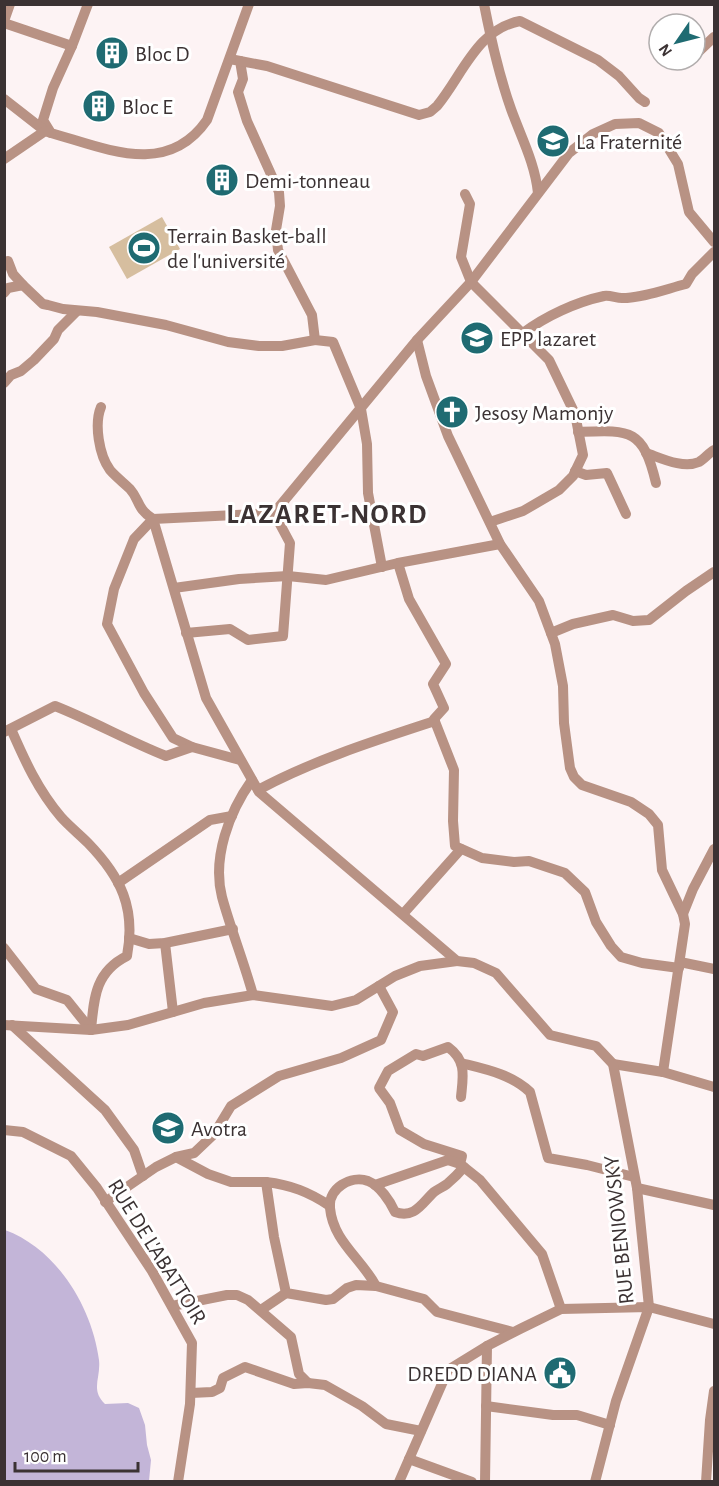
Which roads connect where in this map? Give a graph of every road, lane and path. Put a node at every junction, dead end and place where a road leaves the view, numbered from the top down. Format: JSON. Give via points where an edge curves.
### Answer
{"nodes":[{"id":1,"x":10,"y":4,"type":"edge"},
{"id":2,"x":88,"y":4,"type":"edge"},
{"id":3,"x":249,"y":4,"type":"edge"},
{"id":4,"x":484,"y":4,"type":"edge"},
{"id":5,"x":4,"y":22,"type":"edge"},
{"id":6,"x":490,"y":34,"type":"junction"},
{"id":7,"x":72,"y":46,"type":"junction"},
{"id":8,"x":235,"y":60,"type":"junction"},
{"id":9,"x":4,"y":99,"type":"edge"},
{"id":10,"x":645,"y":102,"type":"dead end"},
{"id":11,"x":48,"y":132,"type":"junction"},
{"id":12,"x":4,"y":159,"type":"edge"},
{"id":13,"x":538,"y":193,"type":"junction"},
{"id":14,"x":465,"y":194,"type":"dead end"},
{"id":15,"x":714,"y":242,"type":"edge"},
{"id":16,"x":714,"y":252,"type":"edge"},
{"id":17,"x":8,"y":261,"type":"dead end"},
{"id":18,"x":471,"y":282,"type":"junction"},
{"id":19,"x":22,"y":285,"type":"junction"},
{"id":20,"x":4,"y":292,"type":"edge"},
{"id":21,"x":77,"y":311,"type":"junction"},
{"id":22,"x":523,"y":333,"type":"junction"},
{"id":23,"x":315,"y":340,"type":"junction"},
{"id":24,"x":417,"y":340,"type":"junction"},
{"id":25,"x":4,"y":383,"type":"edge"},
{"id":26,"x":101,"y":406,"type":"dead end"},
{"id":27,"x":360,"y":409,"type":"junction"},
{"id":28,"x":578,"y":432,"type":"junction"},
{"id":29,"x":714,"y":450,"type":"edge"},
{"id":30,"x":646,"y":453,"type":"junction"},
{"id":31,"x":575,"y":471,"type":"junction"},
{"id":32,"x":656,"y":483,"type":"dead end"},
{"id":33,"x":274,"y":513,"type":"junction"},
{"id":34,"x":626,"y":514,"type":"dead end"},
{"id":35,"x":153,"y":519,"type":"junction"},
{"id":36,"x":490,"y":522,"type":"junction"},
{"id":37,"x":500,"y":544,"type":"junction"},
{"id":38,"x":398,"y":563,"type":"junction"},
{"id":39,"x":382,"y":567,"type":"junction"},
{"id":40,"x":714,"y":572,"type":"edge"},
{"id":41,"x":288,"y":576,"type":"junction"},
{"id":42,"x":174,"y":588,"type":"junction"},
{"id":43,"x":186,"y":633,"type":"junction"},
{"id":44,"x":551,"y":633,"type":"junction"},
{"id":45,"x":435,"y":721,"type":"junction"},
{"id":46,"x":8,"y":730,"type":"edge"},
{"id":47,"x":192,"y":747,"type":"junction"},
{"id":48,"x":240,"y":760,"type":"junction"},
{"id":49,"x":252,"y":780,"type":"junction"},
{"id":50,"x":258,"y":790,"type":"junction"},
{"id":51,"x":232,"y":816,"type":"junction"},
{"id":52,"x":461,"y":849,"type":"junction"},
{"id":53,"x":714,"y":849,"type":"edge"},
{"id":54,"x":118,"y":883,"type":"junction"},
{"id":55,"x":403,"y":914,"type":"junction"},
{"id":56,"x":683,"y":914,"type":"junction"},
{"id":57,"x":233,"y":930,"type":"junction"},
{"id":58,"x":129,"y":938,"type":"junction"},
{"id":59,"x":165,"y":943,"type":"junction"},
{"id":60,"x":4,"y":948,"type":"edge"},
{"id":61,"x":457,"y":961,"type":"junction"},
{"id":62,"x":680,"y":965,"type":"junction"},
{"id":63,"x":714,"y":969,"type":"edge"},
{"id":64,"x":379,"y":986,"type":"junction"},
{"id":65,"x":253,"y":995,"type":"junction"},
{"id":66,"x":173,"y":1012,"type":"junction"},
{"id":67,"x":8,"y":1025,"type":"edge"},
{"id":68,"x":91,"y":1030,"type":"junction"},
{"id":69,"x":461,"y":1063,"type":"junction"},
{"id":70,"x":613,"y":1064,"type":"junction"},
{"id":71,"x":663,"y":1072,"type":"junction"},
{"id":72,"x":714,"y":1087,"type":"edge"},
{"id":73,"x":461,"y":1097,"type":"dead end"},
{"id":74,"x":4,"y":1130,"type":"edge"},
{"id":75,"x":177,"y":1157,"type":"junction"},
{"id":76,"x":462,"y":1166,"type":"junction"},
{"id":77,"x":143,"y":1176,"type":"junction"},
{"id":78,"x":634,"y":1177,"type":"junction"},
{"id":79,"x":266,"y":1182,"type":"junction"},
{"id":80,"x":375,"y":1185,"type":"junction"},
{"id":81,"x":637,"y":1188,"type":"junction"},
{"id":82,"x":105,"y":1202,"type":"junction"},
{"id":83,"x":714,"y":1205,"type":"edge"},
{"id":84,"x":330,"y":1206,"type":"junction"},
{"id":85,"x":376,"y":1286,"type":"junction"},
{"id":86,"x":286,"y":1293,"type":"junction"},
{"id":87,"x":172,"y":1306,"type":"junction"},
{"id":88,"x":649,"y":1307,"type":"junction"},
{"id":89,"x":561,"y":1309,"type":"junction"},
{"id":90,"x":261,"y":1310,"type":"junction"},
{"id":91,"x":714,"y":1324,"type":"edge"},
{"id":92,"x":513,"y":1332,"type":"junction"},
{"id":93,"x":487,"y":1346,"type":"junction"},
{"id":94,"x":308,"y":1383,"type":"junction"},
{"id":95,"x":714,"y":1391,"type":"edge"},
{"id":96,"x":191,"y":1393,"type":"junction"},
{"id":97,"x":486,"y":1406,"type":"junction"},
{"id":98,"x":712,"y":1421,"type":"edge"},
{"id":99,"x":610,"y":1425,"type":"junction"},
{"id":100,"x":421,"y":1431,"type":"junction"},
{"id":101,"x":409,"y":1459,"type":"junction"},
{"id":102,"x":178,"y":1482,"type":"edge"},
{"id":103,"x":399,"y":1482,"type":"edge"},
{"id":104,"x":472,"y":1482,"type":"edge"},
{"id":105,"x":485,"y":1482,"type":"edge"},
{"id":106,"x":595,"y":1482,"type":"edge"},
{"id":107,"x":706,"y":1482,"type":"edge"}],
"edges":[{"from":1,"to":5,"type":"street"},
{"from":2,"to":7,"type":"street"},
{"from":3,"to":8,"type":"street"},
{"from":4,"to":6,"type":"street"},
{"from":5,"to":7,"type":"street"},
{"from":6,"to":8,"type":"street","via":[[437,106],[419,115],[267,66]]},
{"from":6,"to":10,"type":"street","via":[[520,21],[598,60]]},
{"from":6,"to":13,"type":"street"},
{"from":7,"to":11,"type":"street","via":[[43,120]]},
{"from":8,"to":11,"type":"street","via":[[197,135],[163,153],[132,155]]},
{"from":8,"to":23,"type":"street","via":[[243,79],[238,92],[247,121],[279,192],[278,250],[312,315]]},
{"from":9,"to":11,"type":"street"},
{"from":11,"to":12,"type":"street"},
{"from":13,"to":15,"type":"street","via":[[569,153],[593,134],[615,124],[639,123],[659,133],[678,164],[689,212]]},
{"from":13,"to":18,"type":"street"},
{"from":14,"to":18,"type":"street","via":[[470,204],[461,257]]},
{"from":16,"to":22,"type":"street","via":[[686,284],[631,297],[606,295],[570,307]]},
{"from":17,"to":19,"type":"street"},
{"from":18,"to":22,"type":"street"},
{"from":18,"to":24,"type":"street"},
{"from":19,"to":20,"type":"street"},
{"from":19,"to":21,"type":"street","via":[[43,304]]},
{"from":21,"to":23,"type":"street","via":[[166,325],[206,338],[259,346]]},
{"from":21,"to":25,"type":"street","via":[[34,360]]},
{"from":22,"to":28,"type":"street","via":[[549,360],[575,414]]},
{"from":23,"to":27,"type":"street","via":[[333,342]]},
{"from":24,"to":27,"type":"street"},
{"from":24,"to":36,"type":"street","via":[[448,436]]},
{"from":26,"to":35,"type":"street","via":[[97,416],[106,464]]},
{"from":27,"to":33,"type":"street"},
{"from":27,"to":39,"type":"street","via":[[367,444],[368,493]]},
{"from":28,"to":30,"type":"street","via":[[616,430],[631,434]]},
{"from":28,"to":31,"type":"street","via":[[583,455]]},
{"from":29,"to":30,"type":"street","via":[[698,462],[687,464]]},
{"from":30,"to":32,"type":"street"},
{"from":31,"to":34,"type":"street","via":[[586,475],[607,473]]},
{"from":31,"to":36,"type":"street","via":[[559,490],[523,511]]},
{"from":33,"to":35,"type":"street"},
{"from":33,"to":41,"type":"street","via":[[290,543]]},
{"from":35,"to":42,"type":"street"},
{"from":35,"to":47,"type":"street","via":[[134,539],[114,589],[107,624],[173,738]]},
{"from":36,"to":37,"type":"street"},
{"from":37,"to":38,"type":"street"},
{"from":37,"to":44,"type":"street","via":[[539,601]]},
{"from":38,"to":39,"type":"street"},
{"from":38,"to":45,"type":"street","via":[[409,599],[446,664],[432,684],[444,708]]},
{"from":39,"to":41,"type":"street","via":[[326,580]]},
{"from":40,"to":44,"type":"street","via":[[649,620],[633,621],[613,615]]},
{"from":41,"to":42,"type":"street"},
{"from":41,"to":43,"type":"street","via":[[283,636],[248,640],[230,629]]},
{"from":42,"to":43,"type":"street"},
{"from":43,"to":48,"type":"street","via":[[206,698]]},
{"from":44,"to":56,"type":"street","via":[[564,686],[564,723],[574,777],[582,785],[631,802],[658,825],[662,870]]},
{"from":45,"to":50,"type":"street","via":[[302,768]]},
{"from":45,"to":52,"type":"street","via":[[454,770],[455,846]]},
{"from":46,"to":47,"type":"street","via":[[55,706],[166,756]]},
{"from":46,"to":54,"type":"street","via":[[30,773],[61,818],[91,846]]},
{"from":47,"to":48,"type":"street"},
{"from":48,"to":49,"type":"street"},
{"from":49,"to":50,"type":"street"},
{"from":49,"to":51,"type":"street","via":[[239,797]]},
{"from":50,"to":55,"type":"street"},
{"from":51,"to":54,"type":"street","via":[[210,820]]},
{"from":51,"to":57,"type":"street","via":[[219,870]]},
{"from":52,"to":55,"type":"street"},
{"from":52,"to":62,"type":"street","via":[[482,858],[529,861],[565,873],[585,892],[597,922],[621,957],[642,963]]},
{"from":53,"to":56,"type":"street"},
{"from":54,"to":58,"type":"street","via":[[126,900]]},
{"from":55,"to":61,"type":"street"},
{"from":56,"to":62,"type":"street"},
{"from":57,"to":59,"type":"street"},
{"from":57,"to":65,"type":"street"},
{"from":58,"to":59,"type":"street","via":[[149,944]]},
{"from":58,"to":68,"type":"street","via":[[127,956],[114,962],[98,982]]},
{"from":59,"to":66,"type":"street"},
{"from":60,"to":68,"type":"street","via":[[36,989],[67,1000]]},
{"from":61,"to":64,"type":"street","via":[[420,966]]},
{"from":61,"to":70,"type":"street","via":[[474,963],[496,974],[550,1035],[596,1047]]},
{"from":62,"to":63,"type":"street"},
{"from":62,"to":71,"type":"street"},
{"from":64,"to":65,"type":"street","via":[[356,1000],[332,1006]]},
{"from":64,"to":75,"type":"street","via":[[393,1012],[381,1040],[341,1058],[279,1076],[231,1106],[195,1153]]},
{"from":65,"to":66,"type":"street"},
{"from":66,"to":68,"type":"street","via":[[128,1025]]},
{"from":67,"to":68,"type":"street"},
{"from":67,"to":77,"type":"street","via":[[105,1110],[134,1150]]},
{"from":69,"to":73,"type":"street"},
{"from":69,"to":76,"type":"street","via":[[448,1047],[423,1056],[416,1054],[387,1071],[379,1088],[390,1103],[400,1130],[424,1144],[462,1156]]},
{"from":69,"to":78,"type":"street","via":[[494,1071],[530,1092],[548,1158]]},
{"from":70,"to":71,"type":"street"},
{"from":70,"to":78,"type":"street","name":"RUE BENIOWSKY"},
{"from":71,"to":72,"type":"street"},
{"from":74,"to":82,"type":"street","name":"RUE DE L'ABATTOIR","via":[[23,1132],[71,1156]]},
{"from":75,"to":77,"type":"street"},
{"from":75,"to":79,"type":"street","via":[[231,1182]]},
{"from":76,"to":80,"type":"street","via":[[448,1160]]},
{"from":76,"to":80,"type":"street","via":[[424,1205],[402,1215],[395,1212]]},
{"from":76,"to":89,"type":"street","via":[[480,1180],[542,1254]]},
{"from":77,"to":82,"type":"street"},
{"from":78,"to":81,"type":"street","name":"RUE BENIOWSKY"},
{"from":79,"to":84,"type":"street","via":[[295,1187]]},
{"from":79,"to":86,"type":"street"},
{"from":80,"to":84,"type":"street","via":[[366,1180],[346,1183],[336,1188]]},
{"from":81,"to":83,"type":"street"},
{"from":81,"to":88,"type":"street","name":"RUE BENIOWSKY"},
{"from":82,"to":87,"type":"street","name":"RUE DE L'ABATTOIR"},
{"from":84,"to":85,"type":"street","via":[[341,1241],[369,1272]]},
{"from":85,"to":86,"type":"street","via":[[357,1285],[326,1300]]},
{"from":85,"to":92,"type":"street","via":[[424,1299],[437,1312]]},
{"from":86,"to":90,"type":"street"},
{"from":87,"to":90,"type":"street","via":[[237,1295]]},
{"from":87,"to":96,"type":"street","name":"RUE DE L'ABATTOIR","via":[[192,1343]]},
{"from":88,"to":89,"type":"street"},
{"from":88,"to":91,"type":"street"},
{"from":88,"to":99,"type":"street","name":"RUE BENIOWSKY"},
{"from":89,"to":92,"type":"street"},
{"from":90,"to":94,"type":"street","via":[[291,1337],[299,1374]]},
{"from":92,"to":93,"type":"street"},
{"from":93,"to":97,"type":"street"},
{"from":93,"to":100,"type":"street","via":[[448,1370]]},
{"from":94,"to":96,"type":"street","via":[[294,1384],[245,1367],[223,1378],[220,1388],[212,1392]]},
{"from":94,"to":100,"type":"street","via":[[325,1385],[386,1424]]},
{"from":95,"to":98,"type":"street"},
{"from":96,"to":102,"type":"street","name":"RUE DE L'ABATTOIR"},
{"from":97,"to":99,"type":"street","via":[[577,1415]]},
{"from":97,"to":105,"type":"street"},
{"from":98,"to":107,"type":"street"},
{"from":99,"to":106,"type":"street","name":"RUE BENIOWSKY"},
{"from":100,"to":101,"type":"street"},
{"from":101,"to":103,"type":"street"},
{"from":101,"to":104,"type":"street"}]}
